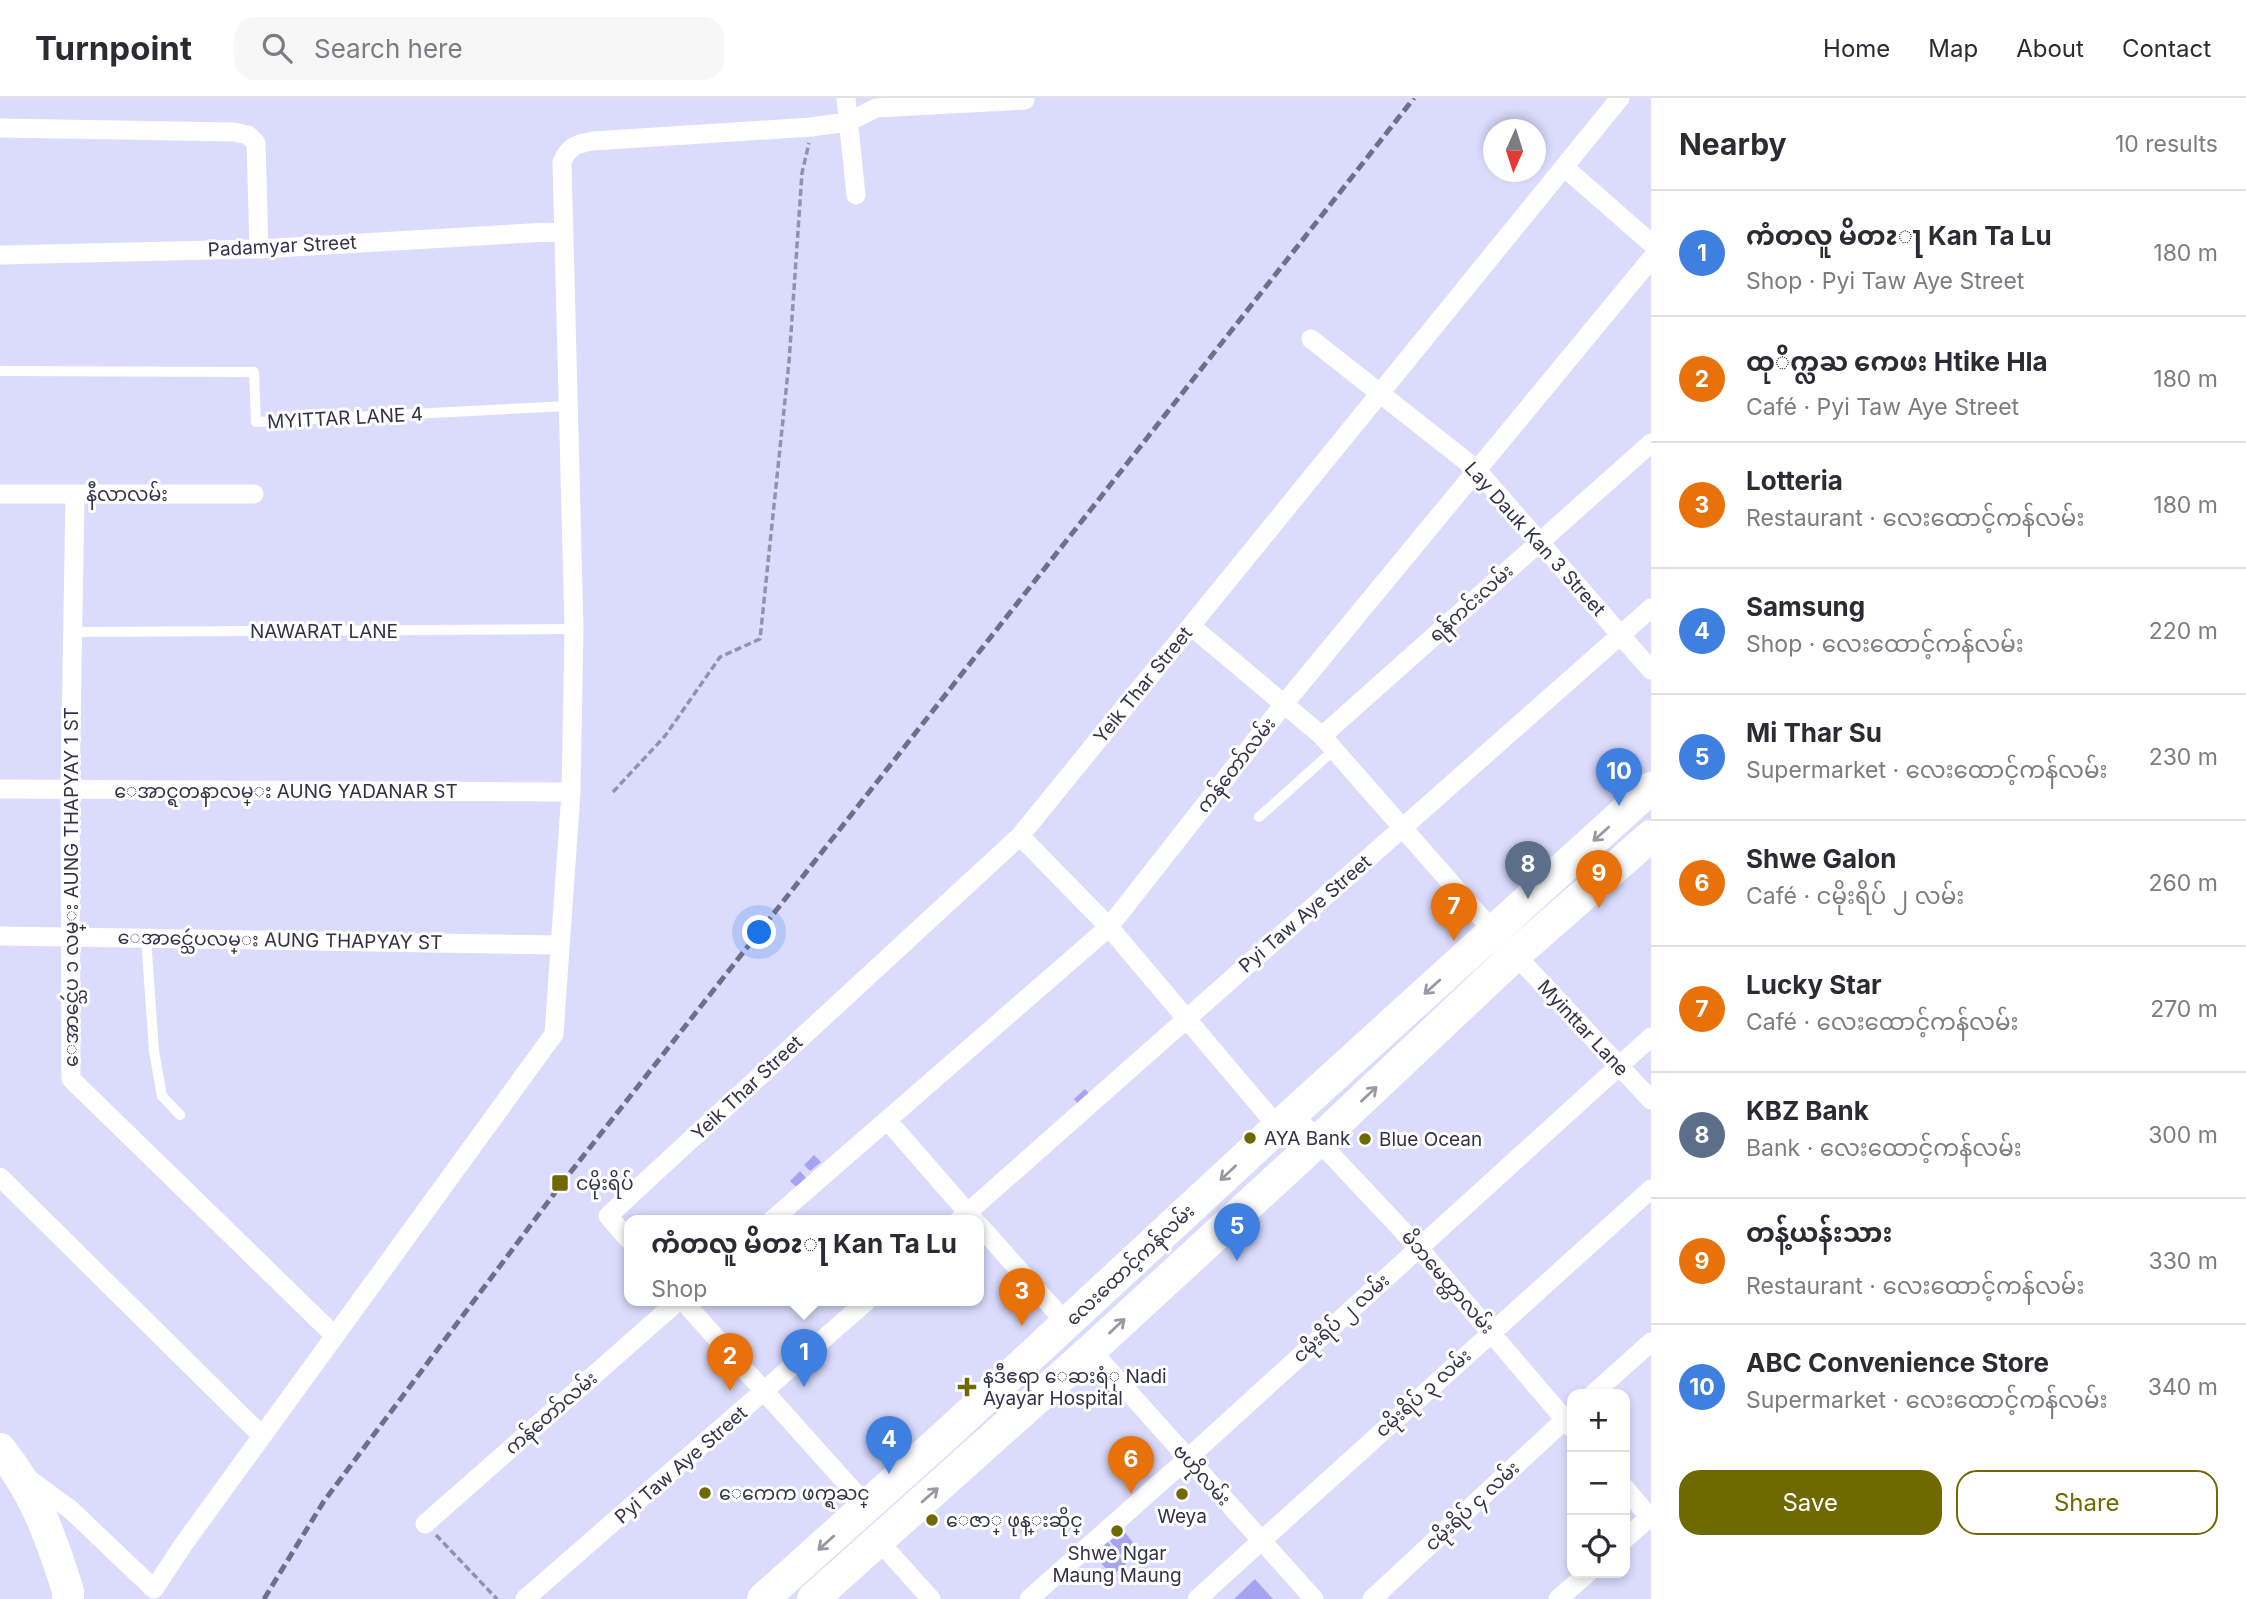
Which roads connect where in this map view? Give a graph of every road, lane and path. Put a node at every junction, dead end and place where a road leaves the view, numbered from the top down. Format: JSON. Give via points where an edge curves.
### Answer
{"nodes":[{"id":1,"x":846,"y":98,"type":"edge"},
{"id":2,"x":1620,"y":98,"type":"edge"},
{"id":3,"x":1025,"y":100,"type":"edge"},
{"id":4,"x":848,"y":122,"type":"junction"},
{"id":5,"x":811,"y":127,"type":"junction"},
{"id":6,"x":0,"y":128,"type":"edge"},
{"id":7,"x":1564,"y":167,"type":"junction"},
{"id":8,"x":856,"y":195,"type":"dead end"},
{"id":9,"x":564,"y":231,"type":"junction"},
{"id":10,"x":1651,"y":243,"type":"edge"},
{"id":11,"x":259,"y":248,"type":"junction"},
{"id":12,"x":0,"y":255,"type":"edge"},
{"id":13,"x":1651,"y":259,"type":"edge"},
{"id":14,"x":1311,"y":339,"type":"dead end"},
{"id":15,"x":0,"y":371,"type":"edge"},
{"id":16,"x":1381,"y":393,"type":"junction"},
{"id":17,"x":570,"y":406,"type":"junction"},
{"id":18,"x":1651,"y":443,"type":"edge"},
{"id":19,"x":1476,"y":469,"type":"junction"},
{"id":20,"x":0,"y":494,"type":"edge"},
{"id":21,"x":75,"y":494,"type":"junction"},
{"id":22,"x":254,"y":494,"type":"dead end"},
{"id":23,"x":1540,"y":542,"type":"junction"},
{"id":24,"x":1651,"y":608,"type":"edge"},
{"id":25,"x":1191,"y":626,"type":"junction"},
{"id":26,"x":574,"y":629,"type":"junction"},
{"id":27,"x":73,"y":632,"type":"junction"},
{"id":28,"x":1620,"y":635,"type":"junction"},
{"id":29,"x":1651,"y":670,"type":"edge"},
{"id":30,"x":1284,"y":704,"type":"junction"},
{"id":31,"x":1328,"y":743,"type":"junction"},
{"id":32,"x":1651,"y":788,"type":"edge"},
{"id":33,"x":0,"y":789,"type":"edge"},
{"id":34,"x":70,"y":790,"type":"junction"},
{"id":35,"x":571,"y":792,"type":"junction"},
{"id":36,"x":613,"y":792,"type":"dead end"},
{"id":37,"x":1259,"y":817,"type":"dead end"},
{"id":38,"x":1402,"y":829,"type":"junction"},
{"id":39,"x":1020,"y":836,"type":"junction"},
{"id":40,"x":1651,"y":836,"type":"edge"},
{"id":41,"x":1109,"y":927,"type":"junction"},
{"id":42,"x":1493,"y":931,"type":"junction"},
{"id":43,"x":0,"y":936,"type":"edge"},
{"id":44,"x":71,"y":937,"type":"junction"},
{"id":45,"x":146,"y":938,"type":"junction"},
{"id":46,"x":560,"y":944,"type":"junction"},
{"id":47,"x":1515,"y":955,"type":"junction"},
{"id":48,"x":1186,"y":1019,"type":"junction"},
{"id":49,"x":1651,"y":1037,"type":"edge"},
{"id":50,"x":1619,"y":1067,"type":"junction"},
{"id":51,"x":1651,"y":1100,"type":"edge"},
{"id":52,"x":180,"y":1115,"type":"dead end"},
{"id":53,"x":887,"y":1120,"type":"junction"},
{"id":54,"x":1285,"y":1121,"type":"junction"},
{"id":55,"x":1312,"y":1147,"type":"junction"},
{"id":56,"x":0,"y":1177,"type":"edge"},
{"id":57,"x":1651,"y":1189,"type":"edge"},
{"id":58,"x":778,"y":1215,"type":"edge"},
{"id":59,"x":966,"y":1215,"type":"edge"},
{"id":60,"x":975,"y":1215,"type":"edge"},
{"id":61,"x":624,"y":1234,"type":"edge"},
{"id":62,"x":984,"y":1235,"type":"edge"},
{"id":63,"x":1418,"y":1247,"type":"junction"},
{"id":64,"x":675,"y":1306,"type":"edge"},
{"id":65,"x":686,"y":1306,"type":"edge"},
{"id":66,"x":861,"y":1306,"type":"edge"},
{"id":67,"x":1067,"y":1324,"type":"junction"},
{"id":68,"x":1491,"y":1332,"type":"junction"},
{"id":69,"x":335,"y":1336,"type":"junction"},
{"id":70,"x":1651,"y":1342,"type":"edge"},
{"id":71,"x":1091,"y":1350,"type":"junction"},
{"id":72,"x":1599,"y":1389,"type":"edge"},
{"id":73,"x":764,"y":1393,"type":"junction"},
{"id":74,"x":1567,"y":1417,"type":"edge"},
{"id":75,"x":1567,"y":1423,"type":"edge"},
{"id":76,"x":947,"y":1434,"type":"junction"},
{"id":77,"x":262,"y":1436,"type":"junction"},
{"id":78,"x":1187,"y":1459,"type":"junction"},
{"id":79,"x":9,"y":1460,"type":"edge"},
{"id":80,"x":969,"y":1460,"type":"junction"},
{"id":81,"x":1630,"y":1494,"type":"edge"},
{"id":82,"x":867,"y":1506,"type":"junction"},
{"id":83,"x":1650,"y":1517,"type":"edge"},
{"id":84,"x":425,"y":1524,"type":"joint"},
{"id":85,"x":1630,"y":1535,"type":"edge"},
{"id":86,"x":878,"y":1540,"type":"junction"},
{"id":87,"x":1261,"y":1541,"type":"junction"},
{"id":88,"x":1582,"y":1578,"type":"edge"},
{"id":89,"x":68,"y":1599,"type":"edge"},
{"id":90,"x":497,"y":1599,"type":"edge"},
{"id":91,"x":525,"y":1599,"type":"edge"},
{"id":92,"x":763,"y":1599,"type":"edge"},
{"id":93,"x":813,"y":1599,"type":"edge"},
{"id":94,"x":931,"y":1599,"type":"edge"},
{"id":95,"x":1029,"y":1599,"type":"edge"},
{"id":96,"x":1197,"y":1599,"type":"edge"},
{"id":97,"x":1314,"y":1599,"type":"edge"},
{"id":98,"x":1372,"y":1599,"type":"edge"},
{"id":99,"x":1558,"y":1599,"type":"edge"}],
"edges":[{"from":1,"to":4,"type":"street"},
{"from":2,"to":7,"type":"street","name":"Yeik Thar Street"},
{"from":3,"to":4,"type":"street","via":[[876,108]]},
{"from":4,"to":5,"type":"street"},
{"from":4,"to":8,"type":"street"},
{"from":5,"to":9,"type":"street","via":[[578,143],[568,149],[562,162]]},
{"from":5,"to":36,"type":"path","via":[[802,173],[789,362],[760,639],[720,657],[664,736]]},
{"from":6,"to":11,"type":"street","via":[[247,135],[256,143]]},
{"from":7,"to":10,"type":"street"},
{"from":7,"to":16,"type":"street","name":"Yeik Thar Street"},
{"from":9,"to":11,"type":"street","name":"Padamyar Street"},
{"from":9,"to":17,"type":"street"},
{"from":11,"to":12,"type":"street","name":"Padamyar Street"},
{"from":13,"to":19,"type":"street","name":"ကန်တော်လမ်း"},
{"from":14,"to":16,"type":"street","name":"Lay Dauk Kan 3 Street"},
{"from":15,"to":17,"type":"lane","name":"MYITTAR LANE 4","via":[[254,372],[256,422]]},
{"from":16,"to":19,"type":"street","name":"Lay Dauk Kan 3 Street"},
{"from":16,"to":25,"type":"street","name":"Yeik Thar Street"},
{"from":17,"to":26,"type":"street"},
{"from":18,"to":23,"type":"street","name":"ရန်ကင်းလမ်း"},
{"from":19,"to":23,"type":"street","name":"Lay Dauk Kan 3 Street"},
{"from":19,"to":30,"type":"street","name":"ကန်တော်လမ်း"},
{"from":20,"to":21,"type":"street","name":"နီလာလမ်း"},
{"from":21,"to":22,"type":"street","name":"နီလာလမ်း"},
{"from":21,"to":27,"type":"street","name":"ေအာင္သေဴပ ၁ လမ္း AUNG THAPYAY 1 ST"},
{"from":23,"to":28,"type":"street","name":"Lay Dauk Kan 3 Street"},
{"from":23,"to":31,"type":"street","name":"ရန်ကင်းလမ်း"},
{"from":24,"to":28,"type":"street","name":"Pyi Taw Aye Street"},
{"from":25,"to":30,"type":"street","name":"Myinttar Lane"},
{"from":25,"to":39,"type":"street","name":"Yeik Thar Street"},
{"from":26,"to":27,"type":"lane","name":"NAWARAT LANE"},
{"from":26,"to":35,"type":"street"},
{"from":27,"to":34,"type":"street","name":"ေအာင္သေဴပ ၁ လမ္း AUNG THAPYAY 1 ST"},
{"from":28,"to":29,"type":"street","name":"Lay Dauk Kan 3 Street"},
{"from":28,"to":38,"type":"street","name":"Pyi Taw Aye Street"},
{"from":30,"to":31,"type":"street","name":"Myinttar Lane"},
{"from":30,"to":41,"type":"street","name":"ကန်တော်လမ်း"},
{"from":31,"to":37,"type":"lane"},
{"from":31,"to":38,"type":"street","name":"Myinttar Lane"},
{"from":32,"to":42,"type":"main road","name":"လေးထောင့်ကန်လမ်း","one_way":true},
{"from":33,"to":34,"type":"street","name":"ေအာင္ရတနာလမ္း AUNG YADANAR ST"},
{"from":34,"to":35,"type":"street","name":"ေအာင္ရတနာလမ္း AUNG YADANAR ST"},
{"from":34,"to":44,"type":"street","name":"ေအာင္သေဴပ ၁ လမ္း AUNG THAPYAY 1 ST"},
{"from":35,"to":46,"type":"street"},
{"from":38,"to":42,"type":"street","name":"Myinttar Lane"},
{"from":38,"to":48,"type":"street","name":"Pyi Taw Aye Street"},
{"from":39,"to":41,"type":"street","name":"မိဘမေတ္တာလမ်း"},
{"from":39,"to":61,"type":"street","name":"Yeik Thar Street","via":[[608,1216]]},
{"from":40,"to":47,"type":"main road","name":"လေးထောင့်ကန်လမ်း"},
{"from":41,"to":48,"type":"street","name":"မိဘမေတ္တာလမ်း"},
{"from":41,"to":53,"type":"street","name":"ကန်တော်လမ်း"},
{"from":42,"to":47,"type":"street","name":"Myinttar Lane"},
{"from":42,"to":54,"type":"main road","name":"လေးထောင့်ကန်လမ်း","one_way":true},
{"from":43,"to":44,"type":"street","name":"ေအာင္သေဴပလမ္း AUNG THAPYAY ST"},
{"from":44,"to":45,"type":"street","name":"ေအာင္သေဴပလမ္း AUNG THAPYAY ST"},
{"from":44,"to":69,"type":"street","name":"ေအာင္သေဴပ ၁ လမ္း AUNG THAPYAY 1 ST","via":[[71,1079]]},
{"from":45,"to":46,"type":"street","name":"ေအာင္သေဴပလမ္း AUNG THAPYAY ST"},
{"from":45,"to":52,"type":"lane","via":[[162,1096]]},
{"from":46,"to":69,"type":"street","via":[[554,1034]]},
{"from":47,"to":50,"type":"street","name":"Myinttar Lane"},
{"from":55,"to":47,"type":"main road","name":"လေးထောင့်ကန်လမ်း","one_way":true},
{"from":48,"to":54,"type":"street","name":"မိဘမေတ္တာလမ်း"},
{"from":48,"to":60,"type":"street","name":"Pyi Taw Aye Street"},
{"from":49,"to":50,"type":"street","name":"ငမိုးရိပ် ၂ လမ်း"},
{"from":50,"to":51,"type":"street","name":"Myinttar Lane"},
{"from":50,"to":63,"type":"street","name":"ငမိုးရိပ် ၂ လမ်း"},
{"from":53,"to":58,"type":"street","name":"ကန်တော်လမ်း"},
{"from":53,"to":59,"type":"street"},
{"from":54,"to":55,"type":"street","name":"မိဘမေတ္တာလမ်း"},
{"from":54,"to":67,"type":"main road","name":"လေးထောင့်ကန်လမ်း","one_way":true},
{"from":55,"to":63,"type":"street","name":"မိဘမေတ္တာလမ်း"},
{"from":71,"to":55,"type":"main road","name":"လေးထောင့်ကန်လမ်း","one_way":true},
{"from":56,"to":77,"type":"street"},
{"from":57,"to":68,"type":"street","name":"ငမိုးရိပ် ၃ လမ်း"},
{"from":62,"to":67,"type":"street"},
{"from":63,"to":68,"type":"street","name":"မိဘမေတ္တာလမ်း"},
{"from":63,"to":78,"type":"street","name":"ငမိုးရိပ် ၂ လမ်း"},
{"from":64,"to":84,"type":"street","name":"ကန်တော်လမ်း"},
{"from":65,"to":73,"type":"street"},
{"from":66,"to":73,"type":"street","name":"Pyi Taw Aye Street"},
{"from":67,"to":71,"type":"main road"},
{"from":67,"to":76,"type":"main road","name":"လေးထောင့်ကန်လမ်း"},
{"from":68,"to":74,"type":"street","name":"မိဘမေတ္တာလမ်း"},
{"from":68,"to":87,"type":"street","name":"ငမိုးရိပ် ၃ လမ်း"},
{"from":69,"to":77,"type":"street"},
{"from":70,"to":72,"type":"street"},
{"from":71,"to":78,"type":"street","name":"ဗဟိုလမ်း"},
{"from":71,"to":80,"type":"main road","name":"လေးထောင့်ကန်လမ်း"},
{"from":73,"to":82,"type":"street"},
{"from":73,"to":91,"type":"street","name":"Pyi Taw Aye Street"},
{"from":75,"to":98,"type":"street","name":"ငမိုးရိပ် ၄ လမ်း"},
{"from":76,"to":80,"type":"main road"},
{"from":76,"to":82,"type":"main road","name":"လေးထောင့်ကန်လမ်း"},
{"from":77,"to":79,"type":"street","via":[[154,1590],[71,1510]]},
{"from":78,"to":87,"type":"street","name":"ဗဟိုလမ်း"},
{"from":78,"to":95,"type":"street","name":"ငမိုးရိပ် ၂ လမ်း"},
{"from":79,"to":89,"type":"main road","via":[[49,1531]]},
{"from":86,"to":80,"type":"main road","name":"လေးထောင့်ကန်လမ်း","one_way":true},
{"from":81,"to":83,"type":"street"},
{"from":82,"to":92,"type":"main road","name":"လေးထောင့်ကန်လမ်း","one_way":true},
{"from":83,"to":85,"type":"street"},
{"from":84,"to":90,"type":"path"},
{"from":86,"to":93,"type":"main road","name":"လေးထောင့်ကန်လမ်း"},
{"from":86,"to":94,"type":"street"},
{"from":87,"to":96,"type":"street","name":"ငမိုးရိပ် ၃ လမ်း"},
{"from":87,"to":97,"type":"street","name":"ဗဟိုလမ်း"},
{"from":88,"to":99,"type":"street"}]}
